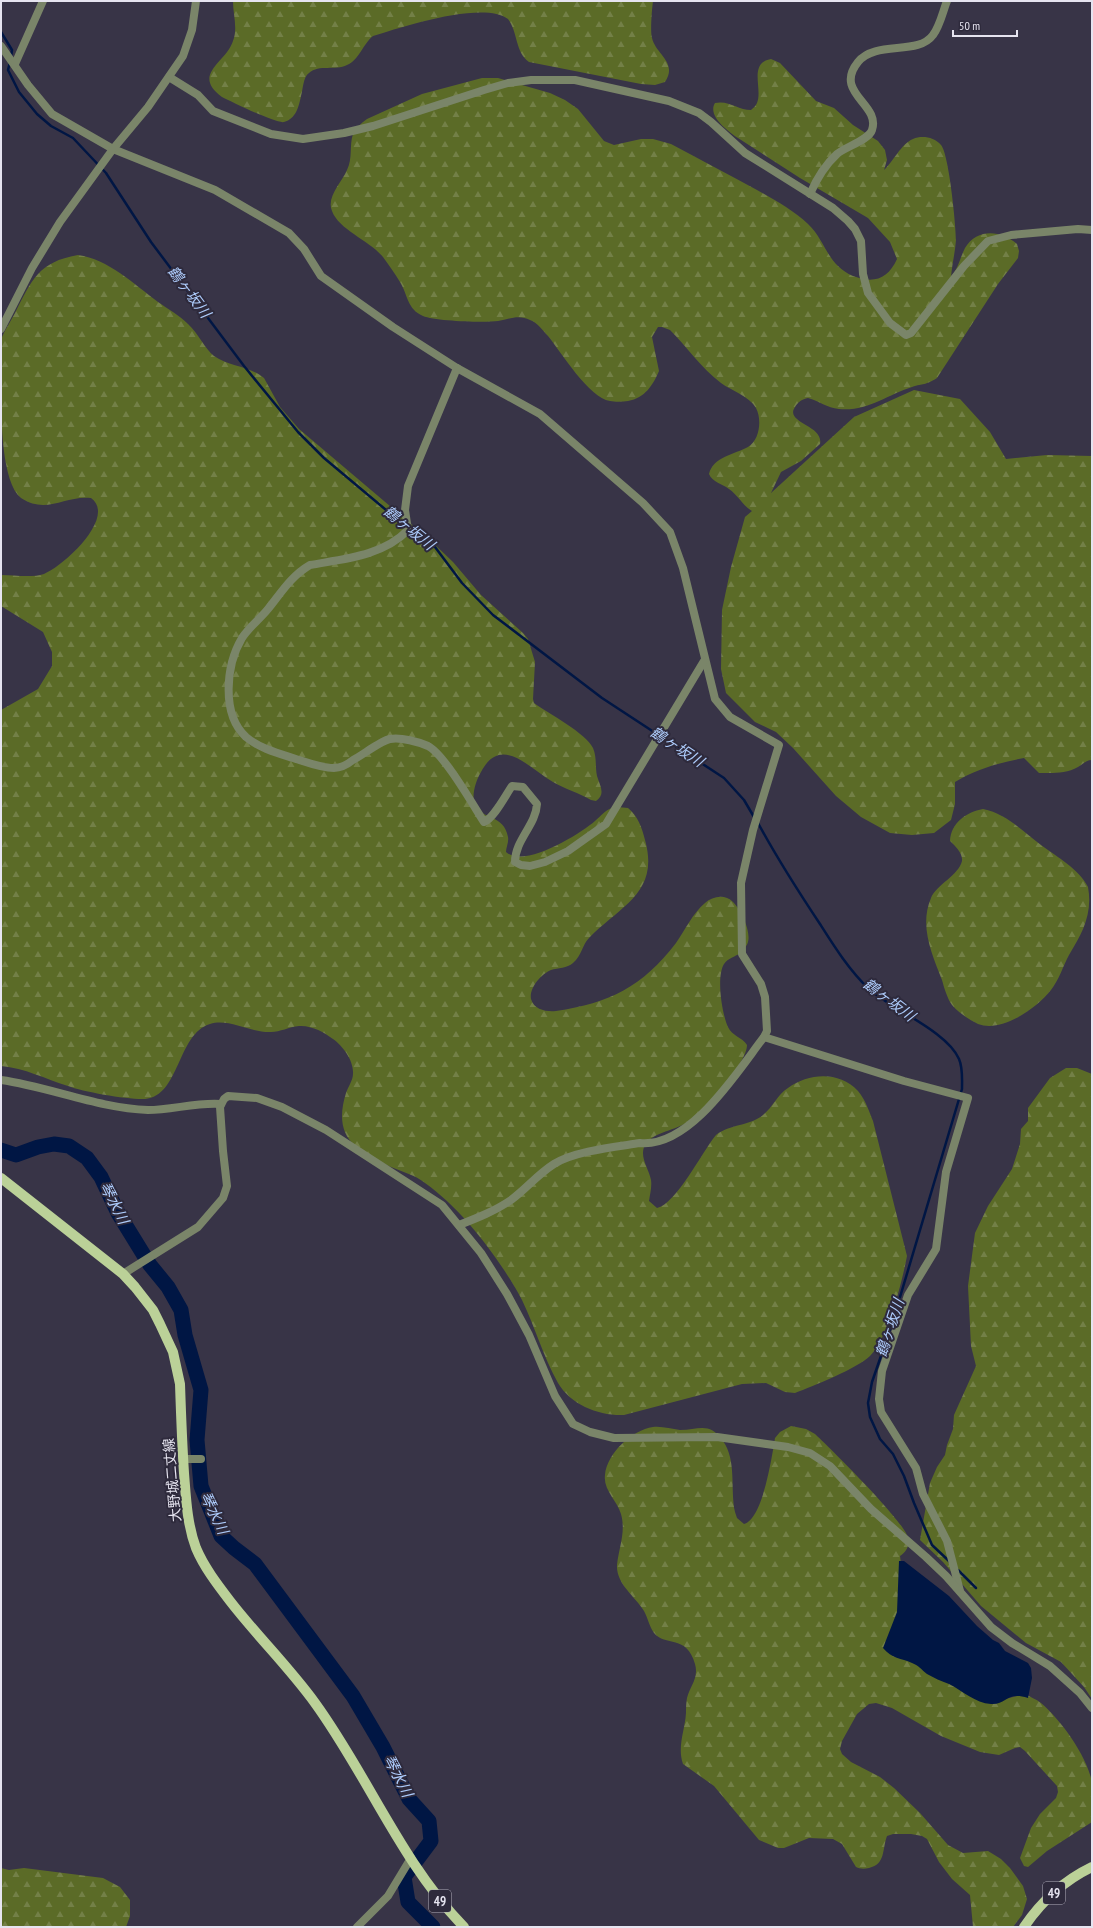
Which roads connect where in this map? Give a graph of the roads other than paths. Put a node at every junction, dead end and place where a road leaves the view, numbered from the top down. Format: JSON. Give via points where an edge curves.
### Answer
{"nodes":[{"id":1,"x":43,"y":1,"type":"edge"},
{"id":2,"x":196,"y":1,"type":"edge"},
{"id":3,"x":947,"y":1,"type":"edge"},
{"id":4,"x":3,"y":49,"type":"edge"},
{"id":5,"x":15,"y":64,"type":"junction"},
{"id":6,"x":169,"y":77,"type":"junction"},
{"id":7,"x":113,"y":149,"type":"junction"},
{"id":8,"x":810,"y":194,"type":"junction"},
{"id":9,"x":1092,"y":230,"type":"edge"},
{"id":10,"x":1,"y":329,"type":"edge"},
{"id":11,"x":457,"y":368,"type":"junction"},
{"id":12,"x":704,"y":661,"type":"junction"},
{"id":13,"x":764,"y":1037,"type":"junction"},
{"id":14,"x":1,"y":1080,"type":"edge"},
{"id":15,"x":221,"y":1104,"type":"junction"},
{"id":16,"x":1,"y":1178,"type":"edge"},
{"id":17,"x":459,"y":1225,"type":"junction"},
{"id":18,"x":123,"y":1274,"type":"junction"},
{"id":19,"x":961,"y":1594,"type":"junction"},
{"id":20,"x":1092,"y":1708,"type":"edge"},
{"id":21,"x":411,"y":1858,"type":"junction"},
{"id":22,"x":1092,"y":1867,"type":"edge"},
{"id":23,"x":357,"y":1927,"type":"edge"},
{"id":24,"x":464,"y":1927,"type":"edge"},
{"id":25,"x":1024,"y":1927,"type":"edge"}],
"edges":[{"from":1,"to":5,"type":"street"},
{"from":2,"to":6,"type":"street","via":[[189,42]]},
{"from":3,"to":8,"type":"street","via":[[933,35],[927,40],[914,46],[885,49],[858,61],[851,78],[851,87],[869,111],[873,120],[872,130],[838,153],[821,172]]},
{"from":4,"to":5,"type":"street"},
{"from":5,"to":7,"type":"street","via":[[28,85],[52,114]]},
{"from":6,"to":7,"type":"street"},
{"from":6,"to":8,"type":"street","via":[[198,95],[213,111],[271,134],[303,139],[373,126],[508,83],[575,80],[669,101],[699,113],[745,153]]},
{"from":7,"to":10,"type":"street","via":[[44,247]]},
{"from":7,"to":11,"type":"street","via":[[215,190],[289,233],[304,249],[321,276]]},
{"from":8,"to":9,"type":"street","via":[[832,208],[856,229],[861,241],[863,274],[868,293],[890,323],[906,335],[911,333],[964,266],[988,241],[1011,235]]},
{"from":11,"to":12,"type":"street","via":[[540,414],[643,503],[665,526],[670,532],[683,568]]},
{"from":11,"to":12,"type":"street","via":[[408,486],[405,510],[408,530],[401,537],[371,553],[310,565],[302,570],[288,582],[268,610],[242,639],[236,650],[228,681],[232,713],[238,728],[247,738],[268,750],[317,766],[335,769],[389,739],[428,746],[435,750],[448,767],[484,822],[496,811],[512,786],[523,786],[537,804],[528,830],[515,851],[516,862],[525,866],[545,862],[568,851],[606,824]]},
{"from":12,"to":13,"type":"street","via":[[719,706],[730,716],[779,745],[753,830],[741,883],[742,954],[761,984],[765,997],[767,1031]]},
{"from":13,"to":17,"type":"street","via":[[712,1105],[676,1134],[648,1144],[640,1143],[581,1154],[555,1163],[541,1172],[512,1199],[484,1215]]},
{"from":13,"to":19,"type":"street","via":[[904,1081],[968,1098],[946,1172],[936,1249],[908,1295],[882,1371],[879,1399],[881,1412],[916,1468],[923,1494],[947,1541]]},
{"from":14,"to":15,"type":"street","via":[[24,1083],[86,1100],[148,1110]]},
{"from":15,"to":17,"type":"street","via":[[228,1096],[257,1098],[282,1107],[326,1130],[442,1205]]},
{"from":15,"to":18,"type":"street","via":[[227,1186],[223,1198],[198,1226]]},
{"from":16,"to":18,"type":"main road","name":"大野城二丈線","number":"49"},
{"from":17,"to":19,"type":"street","via":[[481,1253],[507,1294],[529,1335],[555,1396],[573,1424],[590,1432],[614,1438],[717,1438],[788,1447],[810,1453],[834,1470],[871,1509],[926,1557]]},
{"from":18,"to":21,"type":"main road","name":"大野城二丈線","number":"49","via":[[153,1310],[173,1352],[192,1459],[187,1513],[201,1559],[214,1581],[244,1619],[316,1704]]},
{"from":19,"to":20,"type":"street","via":[[991,1627],[1007,1640],[1050,1666],[1080,1693]]},
{"from":21,"to":23,"type":"street","via":[[388,1896]]},
{"from":21,"to":24,"type":"main road","number":"49","via":[[447,1909]]},
{"from":22,"to":25,"type":"main road","number":"49","via":[[1060,1888],[1038,1908]]}]}
